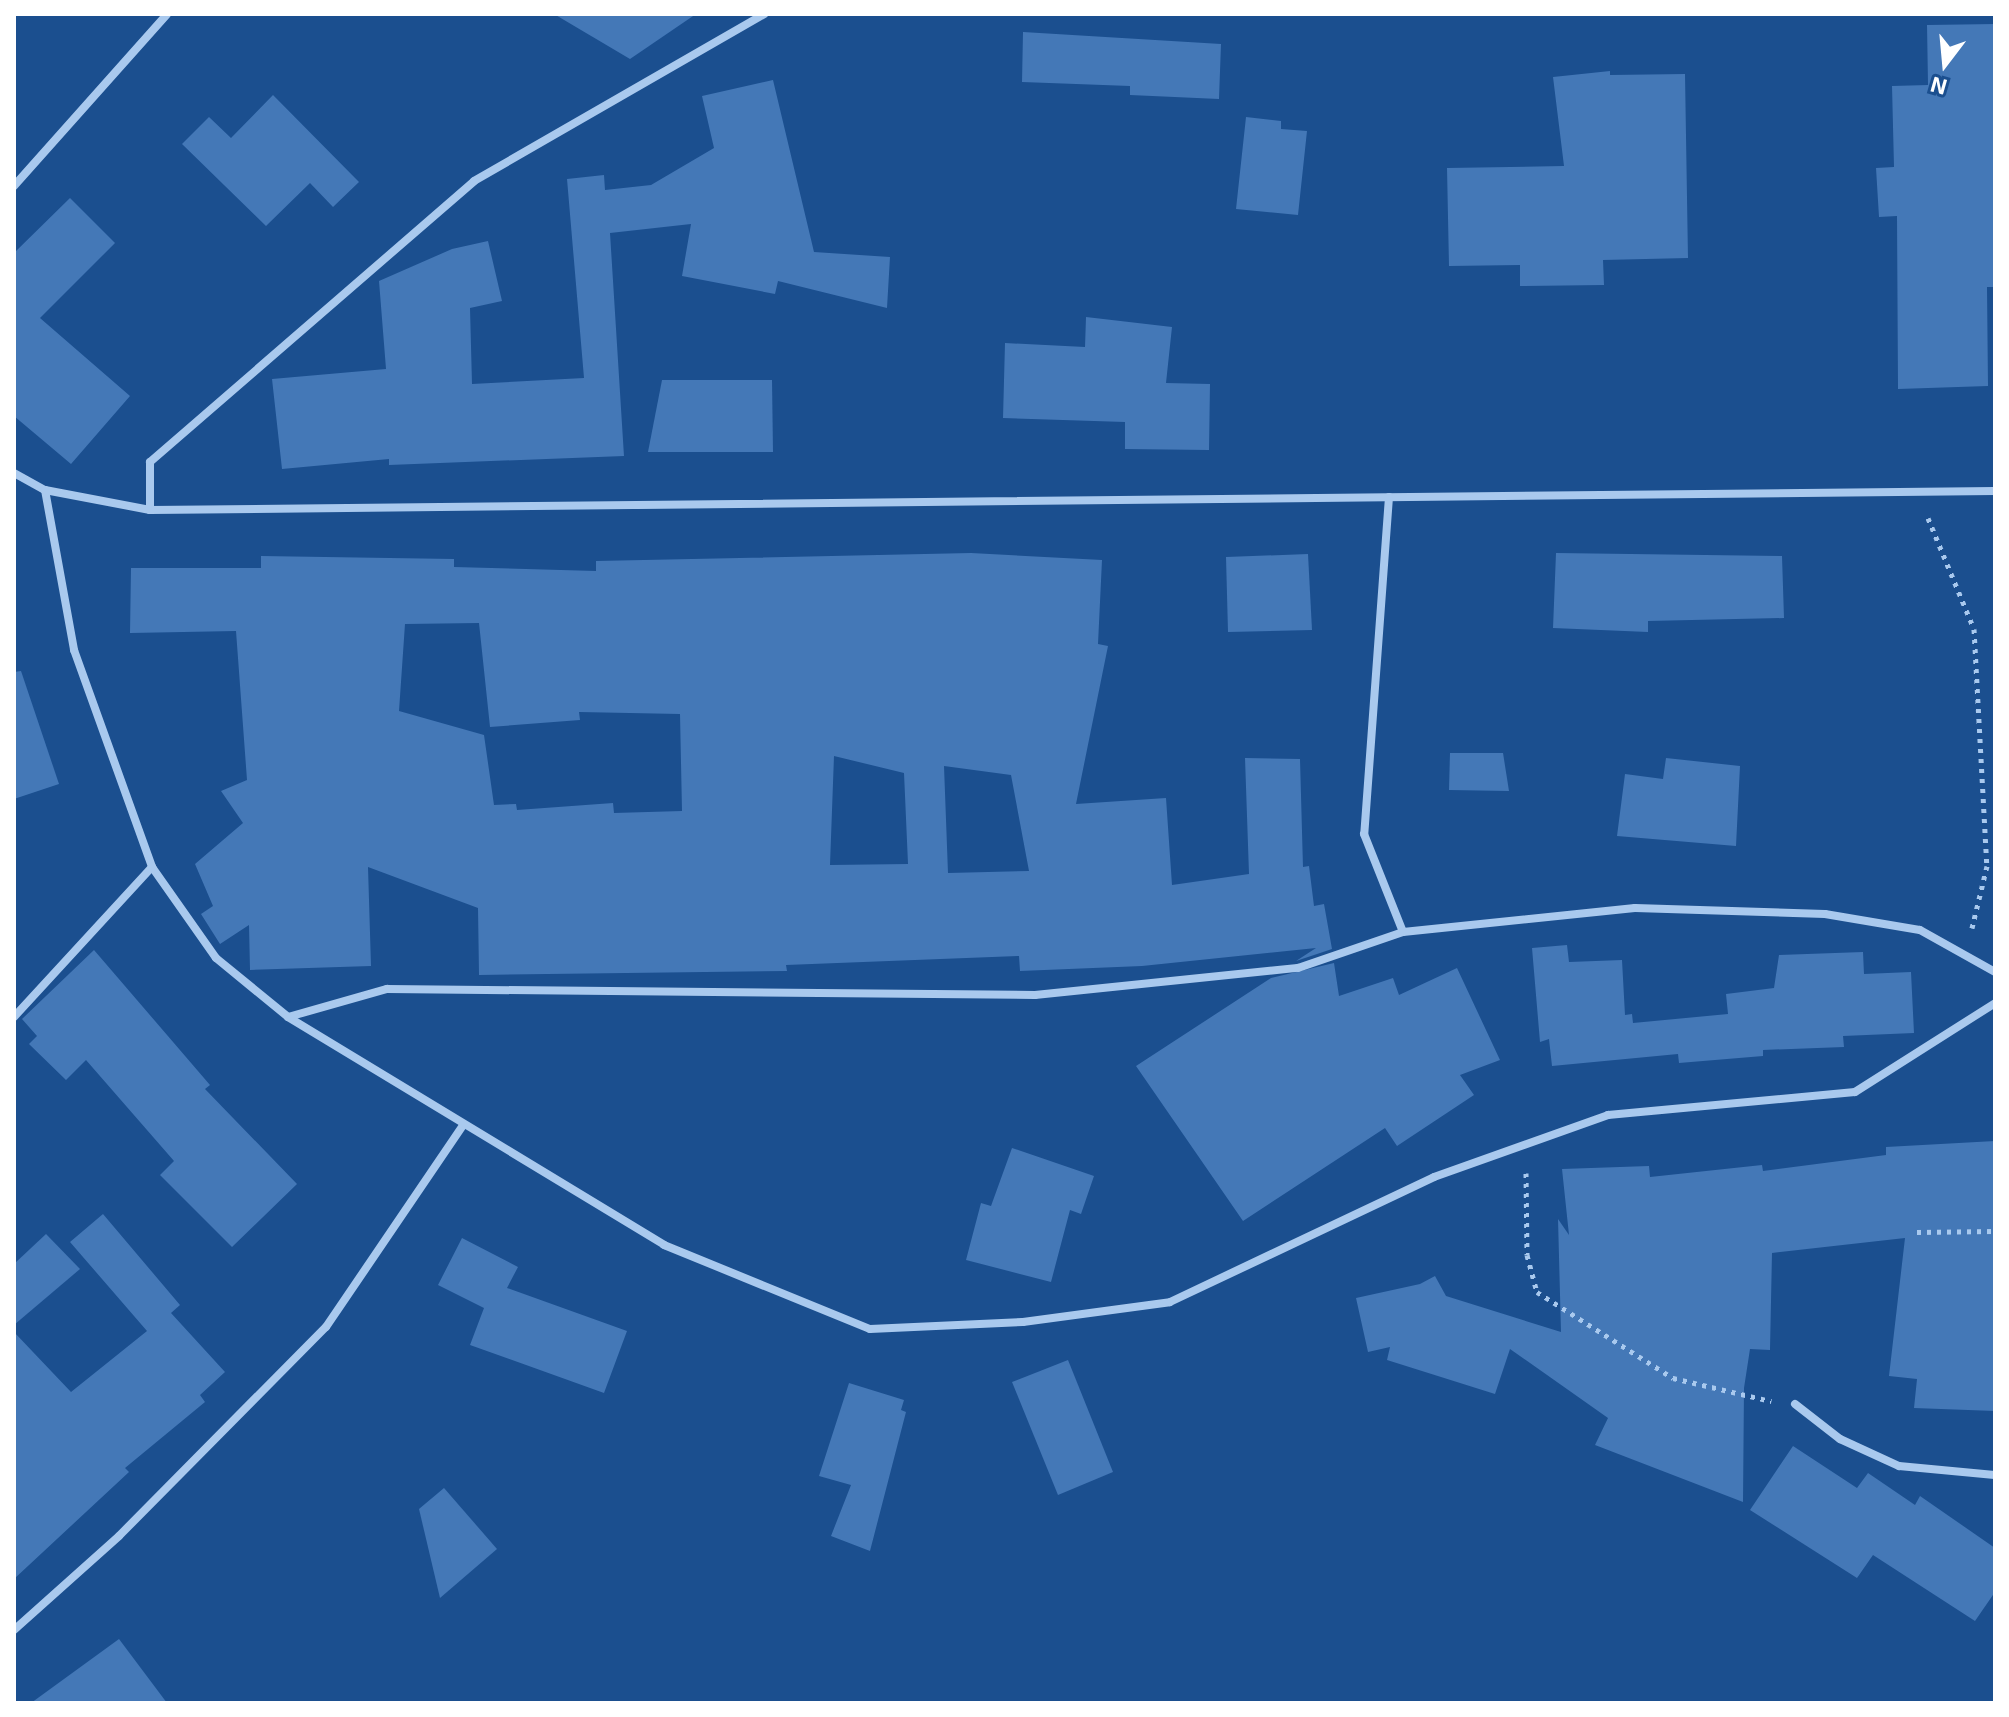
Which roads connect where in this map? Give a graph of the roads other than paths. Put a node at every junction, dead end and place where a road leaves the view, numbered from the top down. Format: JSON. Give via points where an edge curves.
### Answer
{"nodes":[{"id":1,"x":167,"y":14,"type":"edge"},
{"id":2,"x":764,"y":14,"type":"edge"},
{"id":3,"x":14,"y":186,"type":"edge"},
{"id":4,"x":14,"y":473,"type":"edge"},
{"id":5,"x":45,"y":490,"type":"junction"},
{"id":6,"x":1995,"y":491,"type":"edge"},
{"id":7,"x":1389,"y":497,"type":"junction"},
{"id":8,"x":150,"y":510,"type":"junction"},
{"id":9,"x":152,"y":867,"type":"junction"},
{"id":10,"x":1403,"y":932,"type":"junction"},
{"id":11,"x":1995,"y":972,"type":"edge"},
{"id":12,"x":1995,"y":1003,"type":"edge"},
{"id":13,"x":14,"y":1017,"type":"edge"},
{"id":14,"x":288,"y":1017,"type":"junction"},
{"id":15,"x":464,"y":1124,"type":"junction"},
{"id":16,"x":1795,"y":1404,"type":"road end"},
{"id":17,"x":1995,"y":1475,"type":"edge"},
{"id":18,"x":14,"y":1630,"type":"edge"}],
"edges":[{"from":1,"to":3,"type":"street"},
{"from":2,"to":8,"type":"street","via":[[474,181],[150,462]]},
{"from":4,"to":5,"type":"street"},
{"from":5,"to":8,"type":"street"},
{"from":5,"to":9,"type":"street","via":[[74,650]]},
{"from":6,"to":7,"type":"street"},
{"from":7,"to":8,"type":"street"},
{"from":7,"to":10,"type":"street","via":[[1364,834]]},
{"from":9,"to":13,"type":"street"},
{"from":9,"to":14,"type":"street","via":[[216,958]]},
{"from":10,"to":11,"type":"street","via":[[1635,908],[1825,914],[1920,930]]},
{"from":10,"to":14,"type":"street","via":[[1298,968],[1035,995],[387,989]]},
{"from":12,"to":15,"type":"street","via":[[1855,1092],[1608,1115],[1434,1177],[1170,1302],[1023,1322],[870,1329],[664,1245]]},
{"from":14,"to":15,"type":"street"},
{"from":15,"to":18,"type":"street","via":[[326,1327],[119,1536]]},
{"from":16,"to":17,"type":"street","via":[[1840,1439],[1899,1466]]}]}
